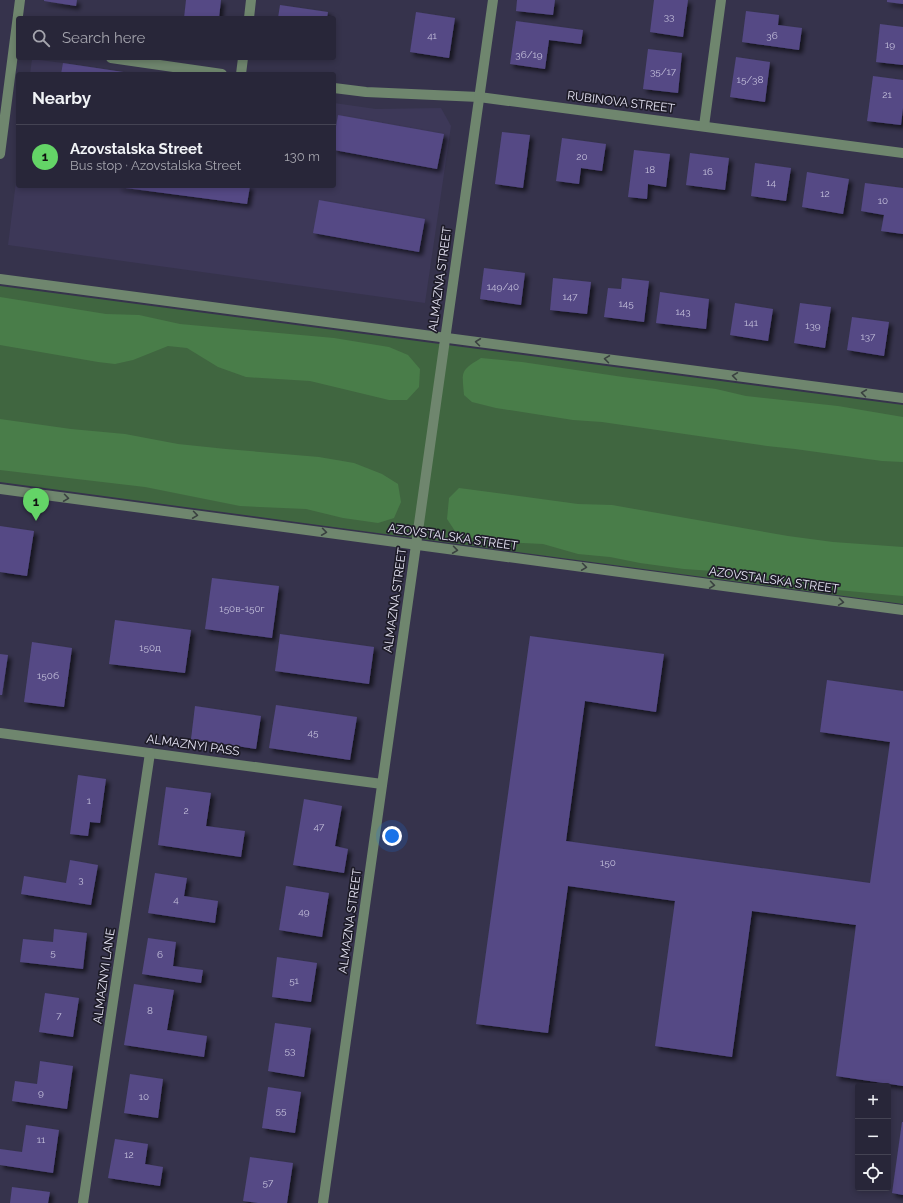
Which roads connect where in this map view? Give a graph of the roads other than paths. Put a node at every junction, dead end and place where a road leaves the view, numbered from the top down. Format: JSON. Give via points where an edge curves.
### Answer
{"nodes":[{"id":1,"x":20,"y":0,"type":"edge"},
{"id":2,"x":251,"y":0,"type":"edge"},
{"id":3,"x":493,"y":0,"type":"edge"},
{"id":4,"x":721,"y":0,"type":"edge"},
{"id":5,"x":19,"y":16,"type":"edge"},
{"id":6,"x":249,"y":16,"type":"edge"},
{"id":7,"x":16,"y":44,"type":"edge"},
{"id":8,"x":125,"y":60,"type":"edge"},
{"id":9,"x":243,"y":60,"type":"edge"},
{"id":10,"x":208,"y":72,"type":"edge"},
{"id":11,"x":241,"y":72,"type":"edge"},
{"id":12,"x":336,"y":88,"type":"edge"},
{"id":13,"x":479,"y":97,"type":"junction"},
{"id":14,"x":704,"y":126,"type":"junction"},
{"id":15,"x":903,"y":153,"type":"edge"},
{"id":16,"x":0,"y":154,"type":"edge"},
{"id":17,"x":0,"y":279,"type":"edge"},
{"id":18,"x":445,"y":338,"type":"junction"},
{"id":19,"x":903,"y":398,"type":"edge"},
{"id":20,"x":0,"y":489,"type":"edge"},
{"id":21,"x":416,"y":545,"type":"junction"},
{"id":22,"x":903,"y":610,"type":"edge"},
{"id":23,"x":0,"y":733,"type":"edge"},
{"id":24,"x":150,"y":753,"type":"junction"},
{"id":25,"x":382,"y":784,"type":"junction"},
{"id":26,"x":83,"y":1203,"type":"edge"},
{"id":27,"x":323,"y":1203,"type":"edge"}],
"edges":[{"from":1,"to":5,"type":"street"},
{"from":2,"to":6,"type":"street"},
{"from":3,"to":13,"type":"street","name":"ALMAZNA STREET"},
{"from":4,"to":14,"type":"street"},
{"from":7,"to":16,"type":"street"},
{"from":8,"to":10,"type":"street"},
{"from":9,"to":11,"type":"street"},
{"from":12,"to":13,"type":"street","name":"RUBINOVA STREET"},
{"from":13,"to":14,"type":"street","name":"RUBINOVA STREET"},
{"from":13,"to":18,"type":"street","name":"ALMAZNA STREET"},
{"from":14,"to":15,"type":"street","name":"RUBINOVA STREET"},
{"from":17,"to":18,"type":"street"},
{"from":19,"to":18,"type":"street","one_way":true},
{"from":18,"to":21,"type":"street","name":"ALMAZNA STREET"},
{"from":20,"to":21,"type":"street","name":"AZOVSTALSKA STREET","one_way":true},
{"from":21,"to":22,"type":"street","name":"AZOVSTALSKA STREET","one_way":true},
{"from":21,"to":25,"type":"street","name":"ALMAZNA STREET"},
{"from":23,"to":24,"type":"street","name":"ALMAZNYI PASS"},
{"from":24,"to":25,"type":"street","name":"ALMAZNYI PASS"},
{"from":24,"to":26,"type":"street","name":"ALMAZNYI LANE"},
{"from":25,"to":27,"type":"street","name":"ALMAZNA STREET"}]}
